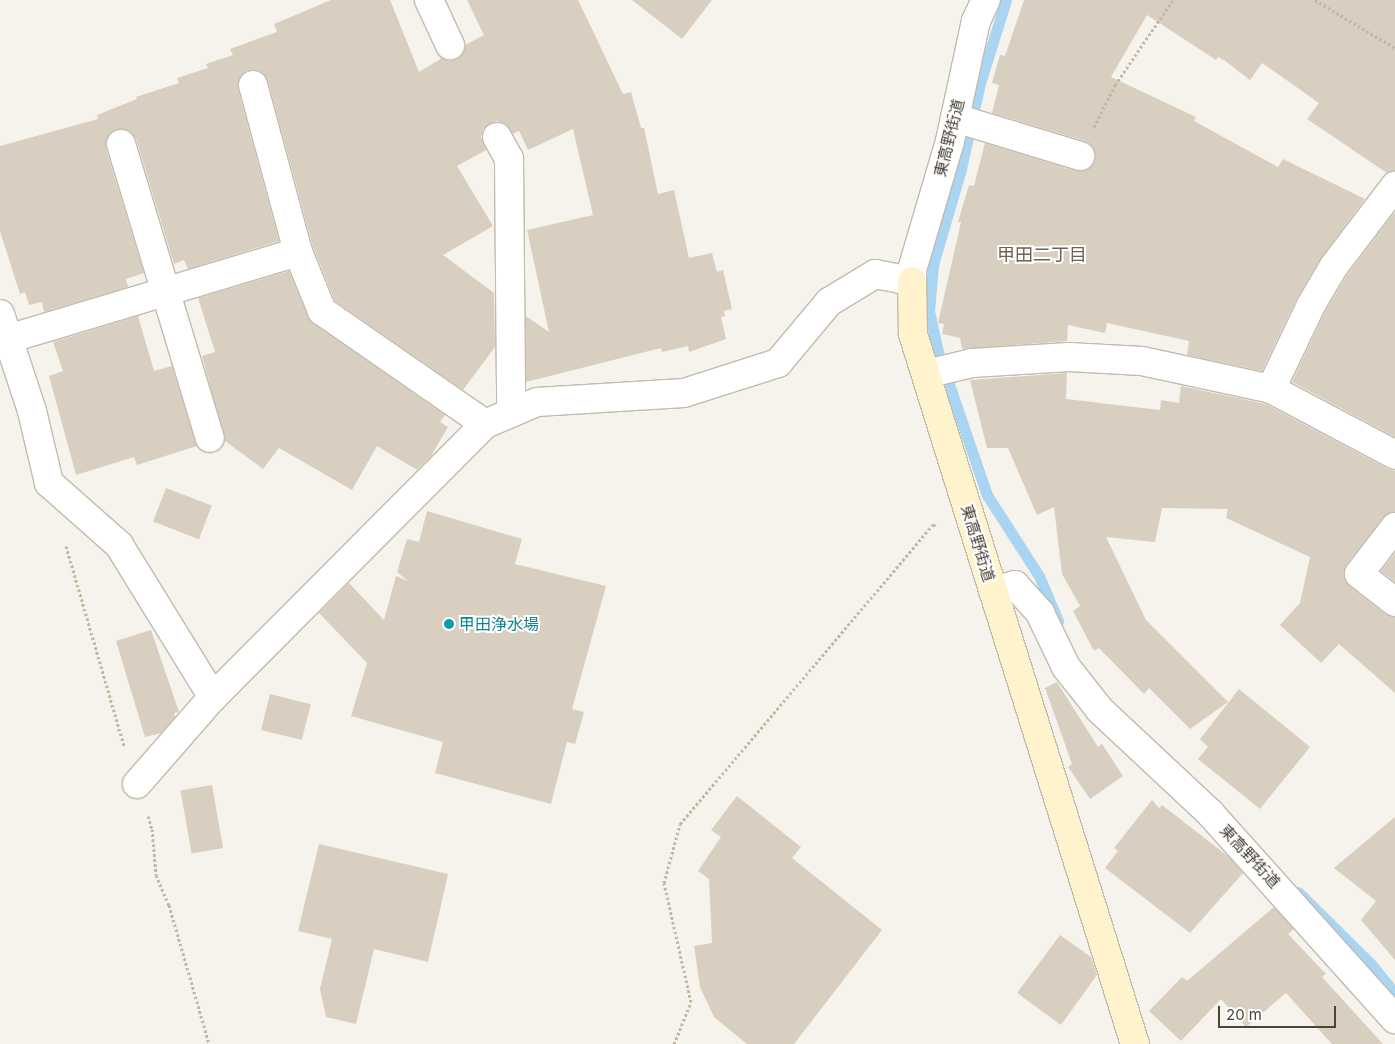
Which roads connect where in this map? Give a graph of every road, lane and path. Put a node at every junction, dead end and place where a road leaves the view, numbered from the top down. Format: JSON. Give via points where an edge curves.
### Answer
{"nodes":[{"id":1,"x":429,"y":0,"type":"edge"},
{"id":2,"x":986,"y":0,"type":"edge"},
{"id":3,"x":1173,"y":0,"type":"edge"},
{"id":4,"x":1315,"y":0,"type":"edge"},
{"id":5,"x":450,"y":45,"type":"dead end"},
{"id":6,"x":1395,"y":48,"type":"edge"},
{"id":7,"x":253,"y":85,"type":"dead end"},
{"id":8,"x":955,"y":118,"type":"junction"},
{"id":9,"x":497,"y":137,"type":"dead end"},
{"id":10,"x":121,"y":144,"type":"dead end"},
{"id":11,"x":1080,"y":156,"type":"joint"},
{"id":12,"x":1395,"y":186,"type":"edge"},
{"id":13,"x":298,"y":252,"type":"junction"},
{"id":14,"x":912,"y":281,"type":"junction"},
{"id":15,"x":166,"y":292,"type":"junction"},
{"id":16,"x":4,"y":327,"type":"edge"},
{"id":17,"x":926,"y":374,"type":"junction"},
{"id":18,"x":1271,"y":389,"type":"junction"},
{"id":19,"x":511,"y":413,"type":"junction"},
{"id":20,"x":485,"y":424,"type":"junction"},
{"id":21,"x":210,"y":438,"type":"dead end"},
{"id":22,"x":1395,"y":455,"type":"edge"},
{"id":23,"x":968,"y":510,"type":"junction"},
{"id":24,"x":1395,"y":527,"type":"edge"},
{"id":25,"x":993,"y":591,"type":"junction"},
{"id":26,"x":1395,"y":602,"type":"edge"},
{"id":27,"x":213,"y":697,"type":"junction"},
{"id":28,"x":137,"y":784,"type":"dead end"},
{"id":29,"x":1395,"y":1019,"type":"edge"},
{"id":30,"x":674,"y":1044,"type":"edge"},
{"id":31,"x":1135,"y":1044,"type":"edge"}],
"edges":[{"from":1,"to":5,"type":"street"},
{"from":2,"to":8,"type":"street","name":"東高野街道","via":[[976,21]]},
{"from":3,"to":11,"type":"path","via":[[1115,85]]},
{"from":4,"to":6,"type":"path"},
{"from":7,"to":13,"type":"street"},
{"from":8,"to":11,"type":"street"},
{"from":8,"to":14,"type":"street","name":"東高野街道","via":[[912,270]]},
{"from":9,"to":19,"type":"street","via":[[509,159]]},
{"from":10,"to":15,"type":"street"},
{"from":12,"to":18,"type":"street","via":[[1334,266]]},
{"from":13,"to":15,"type":"street"},
{"from":13,"to":20,"type":"street","via":[[322,311]]},
{"from":14,"to":17,"type":"street","name":"東高野街道","via":[[913,334]]},
{"from":14,"to":19,"type":"street","via":[[875,274],[829,302],[778,363],[684,393],[537,402]]},
{"from":15,"to":16,"type":"street"},
{"from":15,"to":21,"type":"street"},
{"from":16,"to":27,"type":"street","via":[[32,411],[49,483],[119,545]]},
{"from":17,"to":18,"type":"street","via":[[972,363],[1069,357],[1142,361]]},
{"from":17,"to":23,"type":"street","name":"東高野街道"},
{"from":18,"to":22,"type":"street"},
{"from":19,"to":20,"type":"street"},
{"from":20,"to":27,"type":"street"},
{"from":23,"to":25,"type":"street","name":"東高野街道"},
{"from":23,"to":30,"type":"path","via":[[934,525],[680,824],[664,883],[691,1002]]},
{"from":24,"to":26,"type":"street","via":[[1359,574]]},
{"from":25,"to":29,"type":"street","name":"東高野街道","via":[[1015,584],[1040,613],[1066,667],[1100,710],[1210,813]]},
{"from":25,"to":31,"type":"street"},
{"from":27,"to":28,"type":"street"}]}
